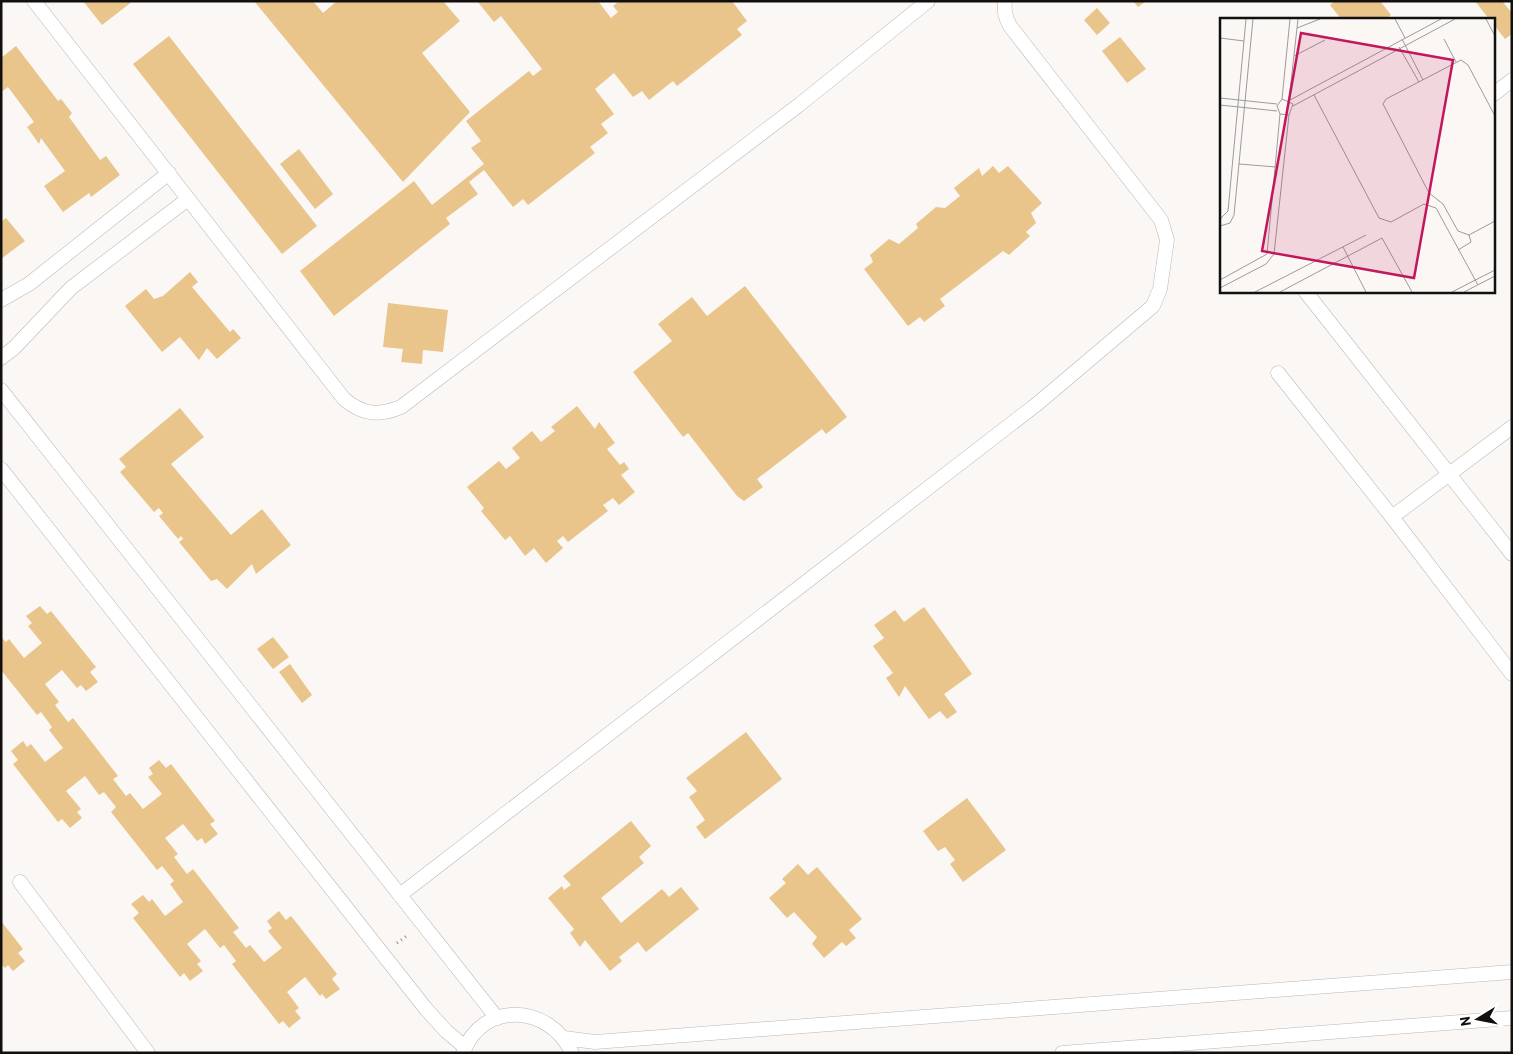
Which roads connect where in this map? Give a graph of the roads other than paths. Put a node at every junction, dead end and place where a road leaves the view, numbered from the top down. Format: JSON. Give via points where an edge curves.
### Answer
{"nodes":[{"id":1,"x":34,"y":1,"type":"edge"},
{"id":2,"x":928,"y":1,"type":"edge"},
{"id":3,"x":1005,"y":1,"type":"edge"},
{"id":4,"x":1512,"y":80,"type":"edge"},
{"id":5,"x":1496,"y":92,"type":"edge"},
{"id":6,"x":169,"y":174,"type":"junction"},
{"id":7,"x":188,"y":199,"type":"junction"},
{"id":8,"x":1306,"y":292,"type":"edge"},
{"id":9,"x":1,"y":300,"type":"edge"},
{"id":10,"x":1,"y":358,"type":"edge"},
{"id":11,"x":1278,"y":373,"type":"dead end"},
{"id":12,"x":1,"y":390,"type":"edge"},
{"id":13,"x":1512,"y":427,"type":"edge"},
{"id":14,"x":1,"y":469,"type":"edge"},
{"id":15,"x":1449,"y":474,"type":"junction"},
{"id":16,"x":1392,"y":516,"type":"junction"},
{"id":17,"x":1512,"y":554,"type":"edge"},
{"id":18,"x":1512,"y":674,"type":"edge"},
{"id":19,"x":20,"y":882,"type":"dead end"},
{"id":20,"x":400,"y":895,"type":"junction"},
{"id":21,"x":1512,"y":972,"type":"edge"},
{"id":22,"x":497,"y":1018,"type":"junction"},
{"id":23,"x":1512,"y":1018,"type":"edge"},
{"id":24,"x":564,"y":1038,"type":"junction"},
{"id":25,"x":464,"y":1050,"type":"edge"},
{"id":26,"x":148,"y":1053,"type":"edge"},
{"id":27,"x":572,"y":1053,"type":"edge"},
{"id":28,"x":1062,"y":1053,"type":"edge"}],
"edges":[{"from":1,"to":6,"type":"lane"},
{"from":2,"to":7,"type":"lane","via":[[791,111],[401,407],[390,411],[366,412],[344,399]]},
{"from":3,"to":20,"type":"lane","via":[[1004,10],[1010,26],[1162,220],[1167,240],[1160,289],[1153,306],[1037,404]]},
{"from":4,"to":5,"type":"lane"},
{"from":6,"to":7,"type":"lane"},
{"from":6,"to":9,"type":"lane","via":[[29,284]]},
{"from":7,"to":10,"type":"lane","via":[[72,288]]},
{"from":8,"to":15,"type":"lane"},
{"from":11,"to":16,"type":"lane"},
{"from":12,"to":20,"type":"lane"},
{"from":13,"to":15,"type":"lane"},
{"from":14,"to":25,"type":"lane","via":[[383,954]]},
{"from":15,"to":16,"type":"lane"},
{"from":15,"to":17,"type":"lane"},
{"from":16,"to":18,"type":"lane"},
{"from":19,"to":26,"type":"lane"},
{"from":20,"to":22,"type":"lane"},
{"from":21,"to":24,"type":"lane","via":[[595,1042]]},
{"from":22,"to":24,"type":"lane","via":[[520,1014],[537,1018]]},
{"from":22,"to":25,"type":"lane","via":[[474,1033]]},
{"from":23,"to":28,"type":"lane"},
{"from":24,"to":27,"type":"lane"}]}
